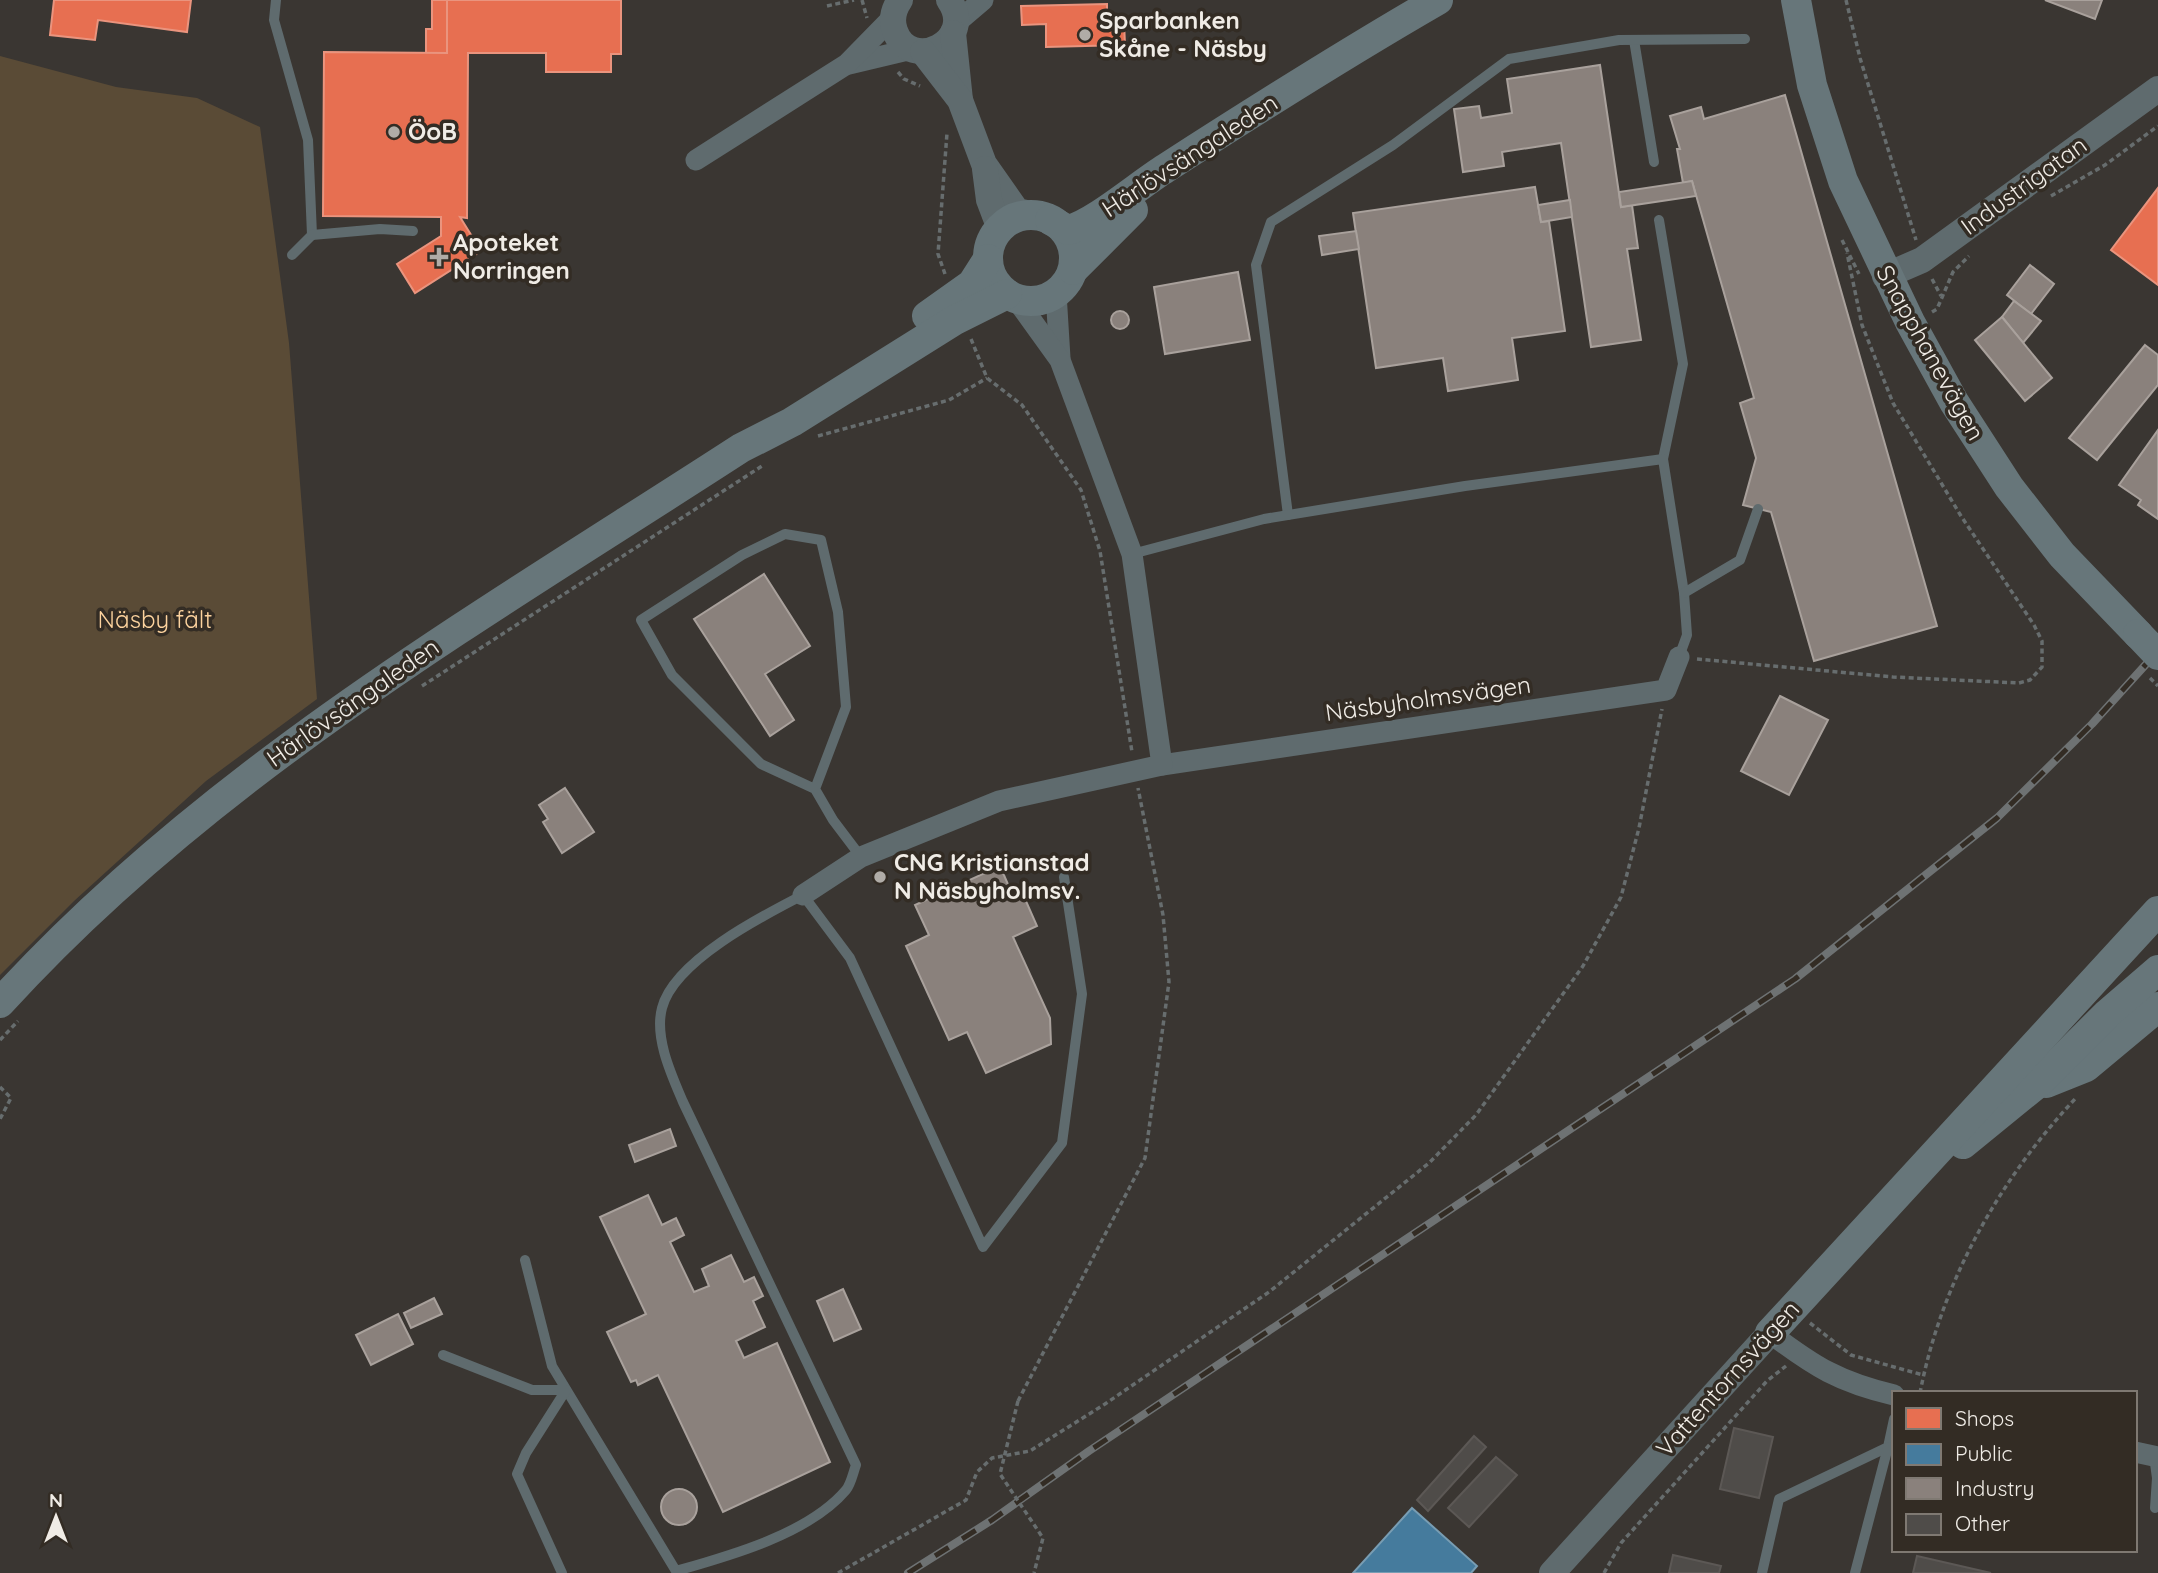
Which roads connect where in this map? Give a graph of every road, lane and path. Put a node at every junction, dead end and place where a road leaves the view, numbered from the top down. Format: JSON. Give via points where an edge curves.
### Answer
{"nodes":[{"id":1,"x":276,"y":0,"type":"edge"},
{"id":2,"x":855,"y":0,"type":"edge"},
{"id":3,"x":862,"y":0,"type":"edge"},
{"id":4,"x":983,"y":0,"type":"edge"},
{"id":5,"x":1438,"y":0,"type":"edge"},
{"id":6,"x":1796,"y":0,"type":"edge"},
{"id":7,"x":1846,"y":0,"type":"edge"},
{"id":8,"x":827,"y":6,"type":"dead end"},
{"id":9,"x":892,"y":11,"type":"edge"},
{"id":10,"x":953,"y":19,"type":"edge"},
{"id":11,"x":1745,"y":39,"type":"dead end"},
{"id":12,"x":1634,"y":40,"type":"junction"},
{"id":13,"x":909,"y":52,"type":"junction"},
{"id":14,"x":847,"y":64,"type":"junction"},
{"id":15,"x":1329,"y":68,"type":"junction"},
{"id":16,"x":922,"y":87,"type":"dead end"},
{"id":17,"x":2158,"y":89,"type":"edge"},
{"id":18,"x":961,"y":100,"type":"junction"},
{"id":19,"x":2158,"y":126,"type":"edge"},
{"id":20,"x":946,"y":129,"type":"dead end"},
{"id":21,"x":696,"y":160,"type":"dead end"},
{"id":22,"x":1654,"y":162,"type":"dead end"},
{"id":23,"x":984,"y":164,"type":"junction"},
{"id":24,"x":2046,"y":198,"type":"dead end"},
{"id":25,"x":1045,"y":218,"type":"junction"},
{"id":26,"x":1659,"y":220,"type":"dead end"},
{"id":27,"x":1000,"y":229,"type":"junction"},
{"id":28,"x":413,"y":231,"type":"dead end"},
{"id":29,"x":312,"y":235,"type":"junction"},
{"id":30,"x":1847,"y":253,"type":"dead end"},
{"id":31,"x":1971,"y":254,"type":"dead end"},
{"id":32,"x":292,"y":255,"type":"dead end"},
{"id":33,"x":988,"y":259,"type":"junction"},
{"id":34,"x":1922,"y":260,"type":"junction"},
{"id":35,"x":1885,"y":276,"type":"junction"},
{"id":36,"x":1064,"y":281,"type":"junction"},
{"id":37,"x":948,"y":283,"type":"dead end"},
{"id":38,"x":1012,"y":296,"type":"junction"},
{"id":39,"x":1941,"y":296,"type":"junction"},
{"id":40,"x":1910,"y":322,"type":"junction"},
{"id":41,"x":970,"y":336,"type":"dead end"},
{"id":42,"x":1060,"y":360,"type":"junction"},
{"id":43,"x":987,"y":378,"type":"junction"},
{"id":44,"x":814,"y":438,"type":"dead end"},
{"id":45,"x":741,"y":448,"type":"junction"},
{"id":46,"x":1663,"y":459,"type":"junction"},
{"id":47,"x":772,"y":460,"type":"dead end"},
{"id":48,"x":1758,"y":509,"type":"dead end"},
{"id":49,"x":1288,"y":515,"type":"junction"},
{"id":50,"x":1132,"y":554,"type":"junction"},
{"id":51,"x":1684,"y":593,"type":"junction"},
{"id":52,"x":2148,"y":645,"type":"edge"},
{"id":53,"x":1679,"y":657,"type":"junction"},
{"id":54,"x":1666,"y":690,"type":"junction"},
{"id":55,"x":411,"y":693,"type":"dead end"},
{"id":56,"x":1162,"y":765,"type":"junction"},
{"id":57,"x":1135,"y":771,"type":"junction"},
{"id":58,"x":815,"y":789,"type":"junction"},
{"id":59,"x":861,"y":857,"type":"junction"},
{"id":60,"x":1065,"y":877,"type":"dead end"},
{"id":61,"x":803,"y":895,"type":"junction"},
{"id":62,"x":2158,"y":911,"type":"edge"},
{"id":63,"x":2158,"y":970,"type":"edge"},
{"id":64,"x":2158,"y":1007,"type":"edge"},
{"id":65,"x":13,"y":1008,"type":"edge"},
{"id":66,"x":2107,"y":1014,"type":"junction"},
{"id":67,"x":0,"y":1040,"type":"edge"},
{"id":68,"x":2021,"y":1058,"type":"junction"},
{"id":69,"x":2038,"y":1083,"type":"junction"},
{"id":70,"x":0,"y":1087,"type":"edge"},
{"id":71,"x":2077,"y":1097,"type":"dead end"},
{"id":72,"x":0,"y":1119,"type":"edge"},
{"id":73,"x":1906,"y":1188,"type":"junction"},
{"id":74,"x":525,"y":1260,"type":"dead end"},
{"id":75,"x":1770,"y":1333,"type":"junction"},
{"id":76,"x":1797,"y":1353,"type":"junction"},
{"id":77,"x":443,"y":1355,"type":"dead end"},
{"id":78,"x":1923,"y":1376,"type":"junction"},
{"id":79,"x":566,"y":1390,"type":"junction"},
{"id":80,"x":1920,"y":1391,"type":"edge"},
{"id":81,"x":1892,"y":1394,"type":"edge"},
{"id":82,"x":1892,"y":1428,"type":"edge"},
{"id":83,"x":1888,"y":1447,"type":"junction"},
{"id":84,"x":2149,"y":1455,"type":"edge"},
{"id":85,"x":2155,"y":1508,"type":"dead end"},
{"id":86,"x":671,"y":1572,"type":"edge"},
{"id":87,"x":562,"y":1573,"type":"edge"},
{"id":88,"x":838,"y":1573,"type":"edge"},
{"id":89,"x":1034,"y":1573,"type":"edge"},
{"id":90,"x":1552,"y":1573,"type":"edge"},
{"id":91,"x":1604,"y":1573,"type":"edge"},
{"id":92,"x":1762,"y":1573,"type":"edge"},
{"id":93,"x":1855,"y":1573,"type":"edge"}],
"edges":[{"from":1,"to":29,"type":"lane","via":[[274,20],[308,140]]},
{"from":2,"to":8,"type":"path"},
{"from":3,"to":9,"type":"path","via":[[870,24]]},
{"from":4,"to":10,"type":"street"},
{"from":5,"to":15,"type":"main road","name":"Härlövsängaleden"},
{"from":6,"to":35,"type":"main road","name":"Snapphanevägen","via":[[1812,85],[1843,181]]},
{"from":7,"to":34,"type":"path"},
{"from":9,"to":13,"type":"street","via":[[897,37]]},
{"from":9,"to":14,"type":"street"},
{"from":10,"to":13,"type":"street","via":[[946,43]]},
{"from":10,"to":18,"type":"street"},
{"from":11,"to":12,"type":"lane"},
{"from":12,"to":22,"type":"lane"},
{"from":12,"to":49,"type":"lane","via":[[1509,59],[1393,145],[1271,222],[1256,265]]},
{"from":13,"to":14,"type":"street"},
{"from":13,"to":16,"type":"path","via":[[904,79]]},
{"from":13,"to":18,"type":"street"},
{"from":14,"to":21,"type":"street"},
{"from":15,"to":25,"type":"main road","name":"Härlövsängaleden","via":[[1128,192],[1088,223],[1068,230]]},
{"from":15,"to":36,"type":"main road","name":"Härlövsängaleden","via":[[1230,147],[1122,219]]},
{"from":17,"to":34,"type":"street","name":"Industrigatan"},
{"from":18,"to":23,"type":"street"},
{"from":19,"to":24,"type":"path","via":[[2095,172]]},
{"from":20,"to":37,"type":"path","via":[[938,254]]},
{"from":23,"to":25,"type":"street","via":[[1017,211]]},
{"from":23,"to":27,"type":"street","via":[[989,200]]},
{"from":25,"to":27,"type":"main road","via":[[1025,215]]},
{"from":25,"to":36,"type":"main road","via":[[1062,228],[1070,241]]},
{"from":26,"to":46,"type":"lane","via":[[1683,364]]},
{"from":27,"to":33,"type":"main road"},
{"from":28,"to":29,"type":"lane"},
{"from":29,"to":32,"type":"lane"},
{"from":30,"to":53,"type":"path","via":[[1862,325],[1893,403],[2034,625],[2042,641],[2042,667],[2030,680],[2019,683],[1893,677]]},
{"from":31,"to":39,"type":"path","via":[[1953,272]]},
{"from":33,"to":38,"type":"main road","via":[[997,285]]},
{"from":33,"to":45,"type":"main road","name":"Härlövsängaleden","via":[[972,284],[783,411]]},
{"from":34,"to":35,"type":"street","name":"Industrigatan"},
{"from":34,"to":39,"type":"path"},
{"from":35,"to":40,"type":"main road","name":"Snapphanevägen"},
{"from":36,"to":38,"type":"main road","via":[[1030,301]]},
{"from":36,"to":42,"type":"street"},
{"from":38,"to":42,"type":"street"},
{"from":38,"to":45,"type":"main road","name":"Härlövsängaleden","via":[[955,320],[792,422]]},
{"from":39,"to":40,"type":"path","via":[[1937,309]]},
{"from":40,"to":52,"type":"main road","name":"Snapphanevägen","via":[[2009,487],[2062,555]]},
{"from":41,"to":43,"type":"path"},
{"from":42,"to":50,"type":"street"},
{"from":43,"to":44,"type":"path","via":[[948,400]]},
{"from":43,"to":57,"type":"path","via":[[1021,405],[1081,491],[1100,551]]},
{"from":45,"to":65,"type":"main road","name":"Härlövsängaleden","via":[[344,706],[203,811],[55,942]]},
{"from":46,"to":49,"type":"lane"},
{"from":46,"to":51,"type":"lane"},
{"from":47,"to":55,"type":"path"},
{"from":48,"to":51,"type":"lane","via":[[1741,560]]},
{"from":49,"to":50,"type":"lane"},
{"from":50,"to":56,"type":"street"},
{"from":51,"to":53,"type":"lane","via":[[1687,635]]},
{"from":53,"to":54,"type":"street"},
{"from":54,"to":56,"type":"street","name":"Näsbyholmsvägen"},
{"from":54,"to":88,"type":"path","via":[[1639,828],[1620,897],[1583,966],[1476,1115],[1429,1163],[1269,1292],[1030,1451],[992,1458],[977,1472],[966,1500]]},
{"from":56,"to":57,"type":"street","name":"Näsbyholmsvägen"},
{"from":57,"to":59,"type":"street","name":"Näsbyholmsvägen","via":[[999,801]]},
{"from":57,"to":89,"type":"path","bridge":true,"via":[[1163,915],[1169,982],[1145,1158],[1018,1401],[1000,1474],[1043,1538]]},
{"from":58,"to":58,"type":"lane","via":[[761,764],[672,675],[641,620],[742,555],[785,534],[821,540],[838,612],[846,707]]},
{"from":58,"to":59,"type":"lane"},
{"from":59,"to":61,"type":"street","name":"Näsbyholmsvägen"},
{"from":60,"to":61,"type":"lane","via":[[1082,994],[1062,1143],[983,1247],[850,958]]},
{"from":61,"to":86,"type":"lane","via":[[748,923],[686,969],[662,1008],[663,1056],[856,1465],[847,1489],[823,1510],[726,1557]]},
{"from":62,"to":68,"type":"main road"},
{"from":63,"to":66,"type":"main road","name":"Vattentornsvägen"},
{"from":64,"to":69,"type":"main road","via":[[2086,1066],[2052,1082]]},
{"from":65,"to":67,"type":"path"},
{"from":66,"to":68,"type":"main road","name":"Vattentornsvägen"},
{"from":66,"to":69,"type":"main road","name":"Vattentornsvägen"},
{"from":68,"to":73,"type":"main road","name":"Vattentornsvägen"},
{"from":69,"to":73,"type":"main road","name":"Vattentornsvägen"},
{"from":70,"to":72,"type":"path","via":[[11,1098]]},
{"from":71,"to":78,"type":"path","via":[[2040,1136],[1995,1203],[1951,1288]]},
{"from":73,"to":75,"type":"main road","name":"Vattentornsvägen"},
{"from":74,"to":79,"type":"lane","via":[[551,1366]]},
{"from":75,"to":76,"type":"street"},
{"from":75,"to":90,"type":"street","name":"Vattentornsvägen"},
{"from":76,"to":78,"type":"path","via":[[1817,1330],[1851,1355]]},
{"from":76,"to":81,"type":"street","via":[[1844,1382]]},
{"from":76,"to":91,"type":"path","via":[[1621,1543]]},
{"from":77,"to":79,"type":"lane","via":[[532,1390]]},
{"from":78,"to":80,"type":"path"},
{"from":79,"to":86,"type":"lane"},
{"from":79,"to":87,"type":"lane","via":[[517,1474]]},
{"from":82,"to":83,"type":"lane"},
{"from":83,"to":92,"type":"lane","via":[[1779,1499]]},
{"from":83,"to":93,"type":"lane"},
{"from":84,"to":85,"type":"lane","via":[[2157,1478]]}]}
